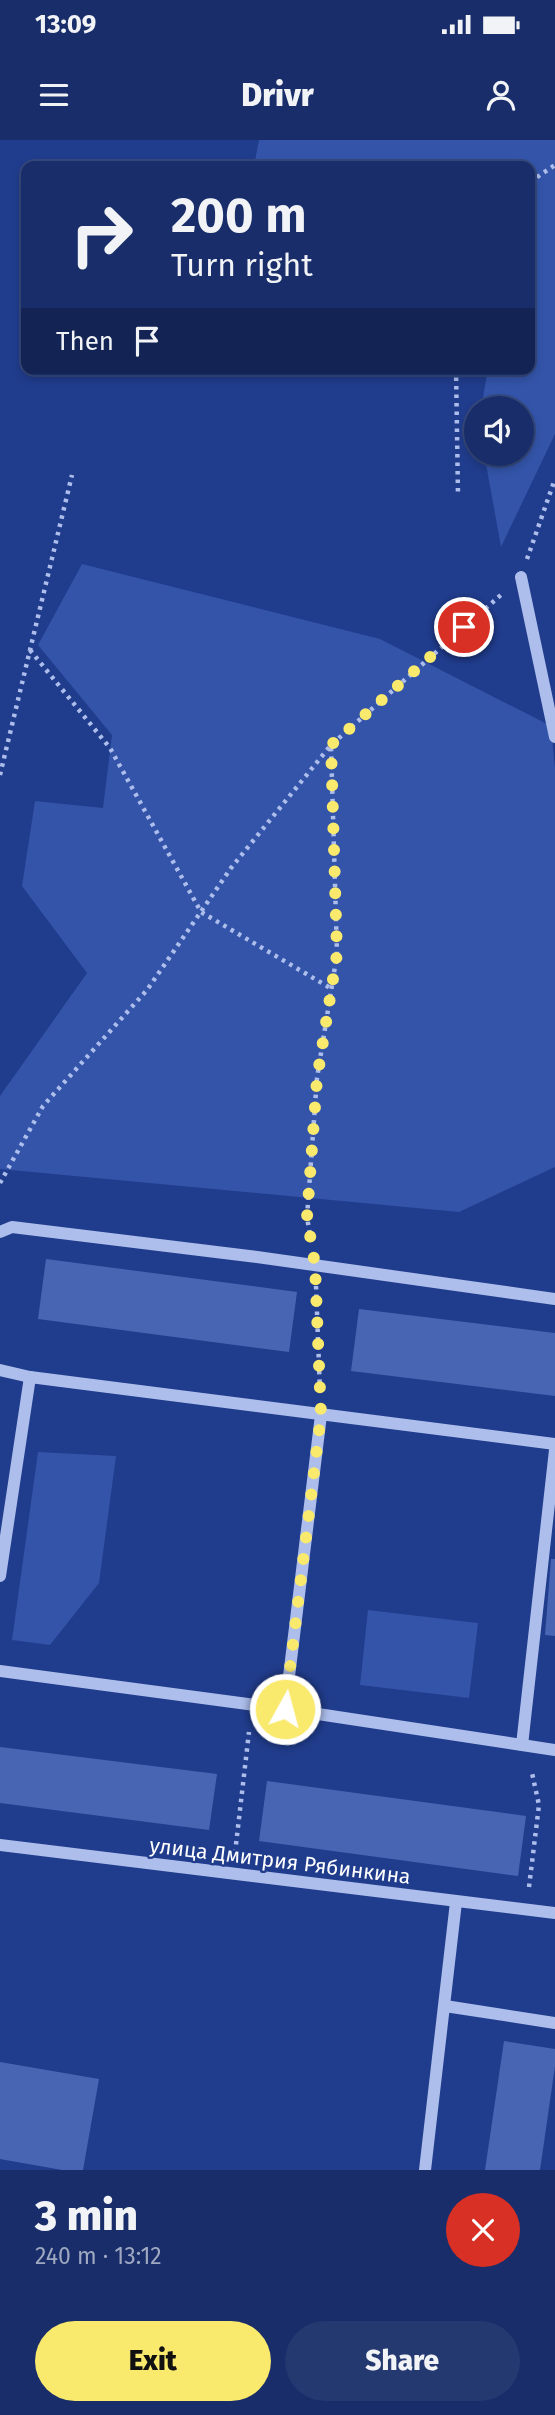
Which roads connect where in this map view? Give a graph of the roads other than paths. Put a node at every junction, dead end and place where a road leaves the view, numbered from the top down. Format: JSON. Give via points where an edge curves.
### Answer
{"nodes":[{"id":1,"x":522,"y":577,"type":"road end"},
{"id":2,"x":555,"y":737,"type":"edge"},
{"id":3,"x":0,"y":1232,"type":"edge"},
{"id":4,"x":555,"y":1299,"type":"edge"},
{"id":5,"x":0,"y":1370,"type":"edge"},
{"id":6,"x":30,"y":1377,"type":"junction"},
{"id":7,"x":321,"y":1415,"type":"junction"},
{"id":8,"x":555,"y":1444,"type":"edge"},
{"id":9,"x":555,"y":1450,"type":"edge"},
{"id":10,"x":0,"y":1576,"type":"edge"},
{"id":11,"x":0,"y":1671,"type":"edge"},
{"id":12,"x":285,"y":1709,"type":"junction"},
{"id":13,"x":522,"y":1745,"type":"junction"},
{"id":14,"x":555,"y":1750,"type":"edge"},
{"id":15,"x":0,"y":1845,"type":"edge"},
{"id":16,"x":456,"y":1902,"type":"junction"},
{"id":17,"x":555,"y":1913,"type":"edge"},
{"id":18,"x":445,"y":2006,"type":"junction"},
{"id":19,"x":555,"y":2023,"type":"edge"},
{"id":20,"x":425,"y":2170,"type":"edge"}],
"edges":[{"from":1,"to":2,"type":"street"},
{"from":3,"to":4,"type":"street","via":[[12,1227]]},
{"from":5,"to":6,"type":"street"},
{"from":6,"to":7,"type":"street"},
{"from":6,"to":10,"type":"street"},
{"from":7,"to":8,"type":"street"},
{"from":7,"to":12,"type":"street"},
{"from":9,"to":13,"type":"street"},
{"from":11,"to":12,"type":"street"},
{"from":12,"to":13,"type":"street"},
{"from":13,"to":14,"type":"street"},
{"from":15,"to":16,"type":"street","name":"улица Дмитрия Рябинкина"},
{"from":16,"to":17,"type":"street","name":"улица Дмитрия Рябинкина"},
{"from":16,"to":18,"type":"street"},
{"from":18,"to":19,"type":"street"},
{"from":18,"to":20,"type":"street"}]}
